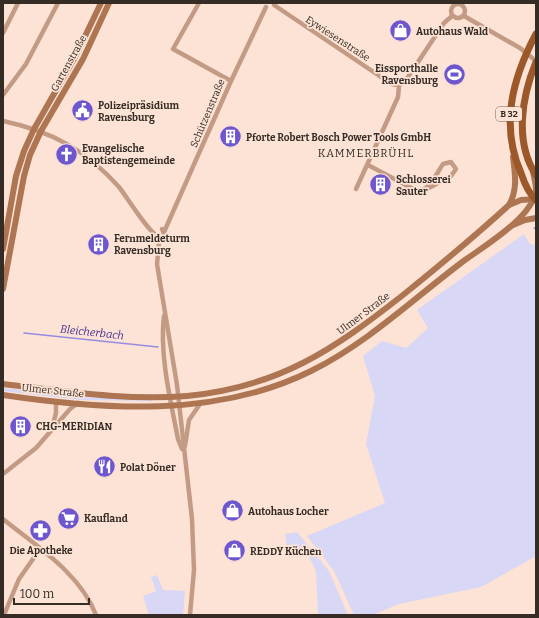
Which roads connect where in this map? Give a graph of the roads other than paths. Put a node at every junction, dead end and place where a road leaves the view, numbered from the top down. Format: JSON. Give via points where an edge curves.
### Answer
{"nodes":[{"id":1,"x":18,"y":3,"type":"edge"},
{"id":2,"x":58,"y":3,"type":"edge"},
{"id":3,"x":101,"y":3,"type":"edge"},
{"id":4,"x":109,"y":3,"type":"edge"},
{"id":5,"x":199,"y":3,"type":"edge"},
{"id":6,"x":274,"y":4,"type":"edge"},
{"id":7,"x":265,"y":5,"type":"edge"},
{"id":8,"x":452,"y":16,"type":"junction"},
{"id":9,"x":464,"y":16,"type":"junction"},
{"id":10,"x":3,"y":33,"type":"edge"},
{"id":11,"x":536,"y":34,"type":"edge"},
{"id":12,"x":527,"y":54,"type":"junction"},
{"id":13,"x":536,"y":61,"type":"edge"},
{"id":14,"x":230,"y":81,"type":"junction"},
{"id":15,"x":399,"y":86,"type":"junction"},
{"id":16,"x":3,"y":95,"type":"edge"},
{"id":17,"x":3,"y":121,"type":"edge"},
{"id":18,"x":34,"y":129,"type":"junction"},
{"id":19,"x":41,"y":131,"type":"junction"},
{"id":20,"x":513,"y":157,"type":"junction"},
{"id":21,"x":368,"y":166,"type":"junction"},
{"id":22,"x":535,"y":172,"type":"edge"},
{"id":23,"x":356,"y":189,"type":"dead end"},
{"id":24,"x":427,"y":189,"type":"junction"},
{"id":25,"x":535,"y":199,"type":"edge"},
{"id":26,"x":509,"y":205,"type":"junction"},
{"id":27,"x":536,"y":218,"type":"edge"},
{"id":28,"x":508,"y":228,"type":"junction"},
{"id":29,"x":164,"y":230,"type":"junction"},
{"id":30,"x":153,"y":231,"type":"junction"},
{"id":31,"x":159,"y":239,"type":"junction"},
{"id":32,"x":3,"y":249,"type":"edge"},
{"id":33,"x":3,"y":288,"type":"edge"},
{"id":34,"x":164,"y":314,"type":"junction"},
{"id":35,"x":3,"y":380,"type":"edge"},
{"id":36,"x":3,"y":384,"type":"edge"},
{"id":37,"x":22,"y":386,"type":"junction"},
{"id":38,"x":4,"y":395,"type":"edge"},
{"id":39,"x":171,"y":396,"type":"junction"},
{"id":40,"x":178,"y":396,"type":"junction"},
{"id":41,"x":56,"y":401,"type":"junction"},
{"id":42,"x":78,"y":403,"type":"junction"},
{"id":43,"x":200,"y":404,"type":"junction"},
{"id":44,"x":172,"y":406,"type":"junction"},
{"id":45,"x":179,"y":406,"type":"junction"},
{"id":46,"x":52,"y":430,"type":"junction"},
{"id":47,"x":184,"y":454,"type":"junction"},
{"id":48,"x":3,"y":474,"type":"edge"},
{"id":49,"x":3,"y":519,"type":"edge"},
{"id":50,"x":40,"y":549,"type":"junction"},
{"id":51,"x":4,"y":615,"type":"edge"},
{"id":52,"x":96,"y":615,"type":"edge"},
{"id":53,"x":190,"y":615,"type":"edge"}],
"edges":[{"from":1,"to":10,"type":"street"},
{"from":2,"to":16,"type":"street","via":[[26,64]]},
{"from":3,"to":18,"type":"main road","name":"Gartenstraße","via":[[75,57]]},
{"from":4,"to":19,"type":"main road","name":"Gartenstraße","via":[[83,59]]},
{"from":5,"to":14,"type":"street","via":[[173,49]]},
{"from":6,"to":7,"type":"street","name":"Schützenstraße","via":[[270,7]]},
{"from":6,"to":15,"type":"street","name":"Eywiesenstraße","via":[[380,77]]},
{"from":7,"to":14,"type":"street","name":"Schützenstraße"},
{"from":8,"to":9,"type":"street","via":[[458,19]]},
{"from":8,"to":9,"type":"street","via":[[451,9],[457,4],[465,9]]},
{"from":8,"to":15,"type":"street","via":[[444,23],[404,83]]},
{"from":9,"to":12,"type":"street"},
{"from":11,"to":12,"type":"main road","number":"B 32"},
{"from":12,"to":13,"type":"street"},
{"from":12,"to":20,"type":"main road","number":"B 32","via":[[510,108],[509,125]]},
{"from":13,"to":22,"type":"main road","number":"B 32","via":[[530,76],[522,123],[528,156]]},
{"from":14,"to":29,"type":"street","name":"Schützenstraße"},
{"from":15,"to":21,"type":"street","via":[[398,97]]},
{"from":17,"to":18,"type":"street"},
{"from":18,"to":19,"type":"street"},
{"from":18,"to":32,"type":"main road","name":"Gartenstraße","via":[[18,171]]},
{"from":19,"to":30,"type":"street","via":[[65,143],[109,177]]},
{"from":19,"to":33,"type":"main road","name":"Gartenstraße","via":[[24,176]]},
{"from":20,"to":25,"type":"main road","number":"B 32"},
{"from":20,"to":26,"type":"main road","via":[[516,185]]},
{"from":21,"to":23,"type":"street"},
{"from":21,"to":24,"type":"street","via":[[417,191]]},
{"from":22,"to":25,"type":"main road"},
{"from":24,"to":24,"type":"street","via":[[443,164],[451,162],[456,169],[451,176]]},
{"from":25,"to":26,"type":"main road","name":"Ulmer Straße","via":[[521,200]]},
{"from":25,"to":28,"type":"main road","name":"Ulmer Straße"},
{"from":26,"to":40,"type":"main road","name":"Ulmer Straße","via":[[435,270],[370,320],[306,363],[254,383]]},
{"from":27,"to":28,"type":"main road"},
{"from":28,"to":43,"type":"main road","name":"Ulmer Straße","via":[[334,358],[311,371],[258,392]]},
{"from":29,"to":30,"type":"street","via":[[157,228]]},
{"from":29,"to":31,"type":"street","name":"Schützenstraße"},
{"from":30,"to":31,"type":"street"},
{"from":31,"to":34,"type":"street","via":[[157,264]]},
{"from":34,"to":39,"type":"street","via":[[164,353]]},
{"from":34,"to":40,"type":"street","via":[[168,325]]},
{"from":35,"to":37,"type":"main road"},
{"from":36,"to":37,"type":"main road","name":"Ulmer Straße"},
{"from":37,"to":39,"type":"main road","name":"Ulmer Straße","via":[[80,393]]},
{"from":38,"to":41,"type":"main road","name":"Ulmer Straße"},
{"from":39,"to":40,"type":"main road","name":"Ulmer Straße"},
{"from":39,"to":44,"type":"street"},
{"from":40,"to":45,"type":"street"},
{"from":41,"to":42,"type":"main road","name":"Ulmer Straße"},
{"from":41,"to":46,"type":"street"},
{"from":42,"to":44,"type":"main road","name":"Ulmer Straße"},
{"from":42,"to":46,"type":"street"},
{"from":43,"to":45,"type":"main road","name":"Ulmer Straße"},
{"from":43,"to":47,"type":"street","via":[[189,420]]},
{"from":44,"to":45,"type":"main road","name":"Ulmer Straße"},
{"from":44,"to":47,"type":"street","via":[[178,439]]},
{"from":45,"to":47,"type":"street"},
{"from":46,"to":48,"type":"street","via":[[27,457]]},
{"from":47,"to":53,"type":"street","via":[[194,544]]},
{"from":49,"to":50,"type":"street"},
{"from":50,"to":51,"type":"street","via":[[20,579]]},
{"from":50,"to":52,"type":"street","via":[[74,580]]}]}
